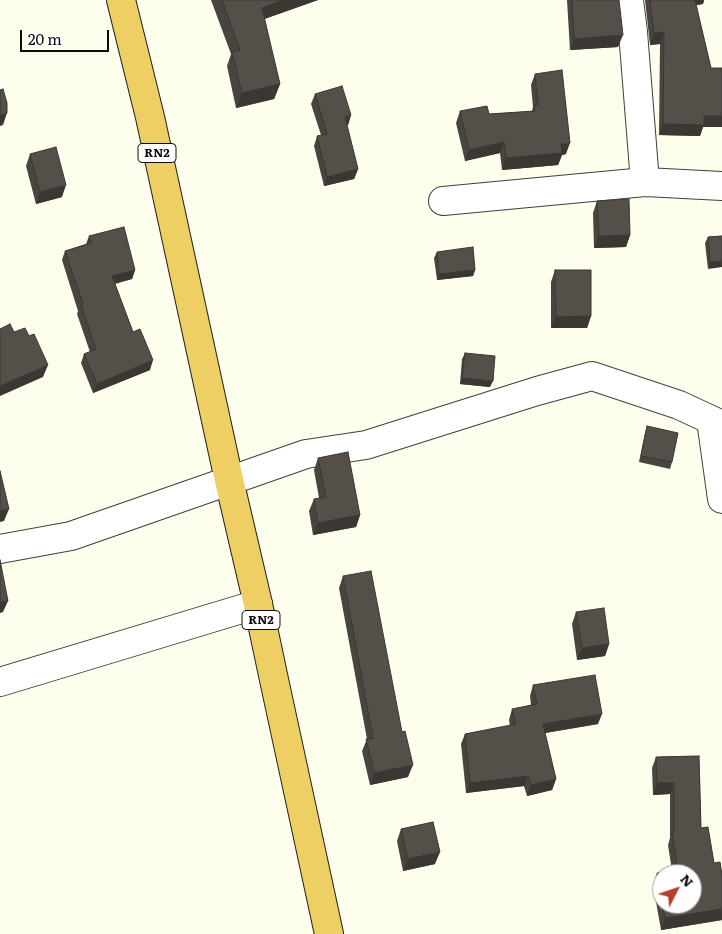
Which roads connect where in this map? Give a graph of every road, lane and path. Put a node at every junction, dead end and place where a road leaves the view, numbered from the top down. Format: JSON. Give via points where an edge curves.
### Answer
{"nodes":[{"id":1,"x":121,"y":0,"type":"edge"},
{"id":2,"x":629,"y":0,"type":"edge"},
{"id":3,"x":645,"y":182,"type":"junction"},
{"id":4,"x":722,"y":186,"type":"edge"},
{"id":5,"x":443,"y":201,"type":"dead end"},
{"id":6,"x":716,"y":422,"type":"edge"},
{"id":7,"x":229,"y":480,"type":"junction"},
{"id":8,"x":722,"y":499,"type":"edge"},
{"id":9,"x":0,"y":549,"type":"edge"},
{"id":10,"x":258,"y":604,"type":"junction"},
{"id":11,"x":0,"y":682,"type":"edge"},
{"id":12,"x":329,"y":934,"type":"edge"}],
"edges":[{"from":1,"to":7,"type":"highway","number":"RN2","via":[[150,117]]},
{"from":2,"to":3,"type":"street"},
{"from":3,"to":4,"type":"street"},
{"from":3,"to":5,"type":"street"},
{"from":6,"to":7,"type":"street","via":[[679,405],[592,376],[366,445],[306,454]]},
{"from":6,"to":8,"type":"street"},
{"from":7,"to":9,"type":"street","via":[[71,536]]},
{"from":7,"to":10,"type":"highway","number":"RN2"},
{"from":10,"to":11,"type":"street"},
{"from":10,"to":12,"type":"highway","number":"RN2"}]}
